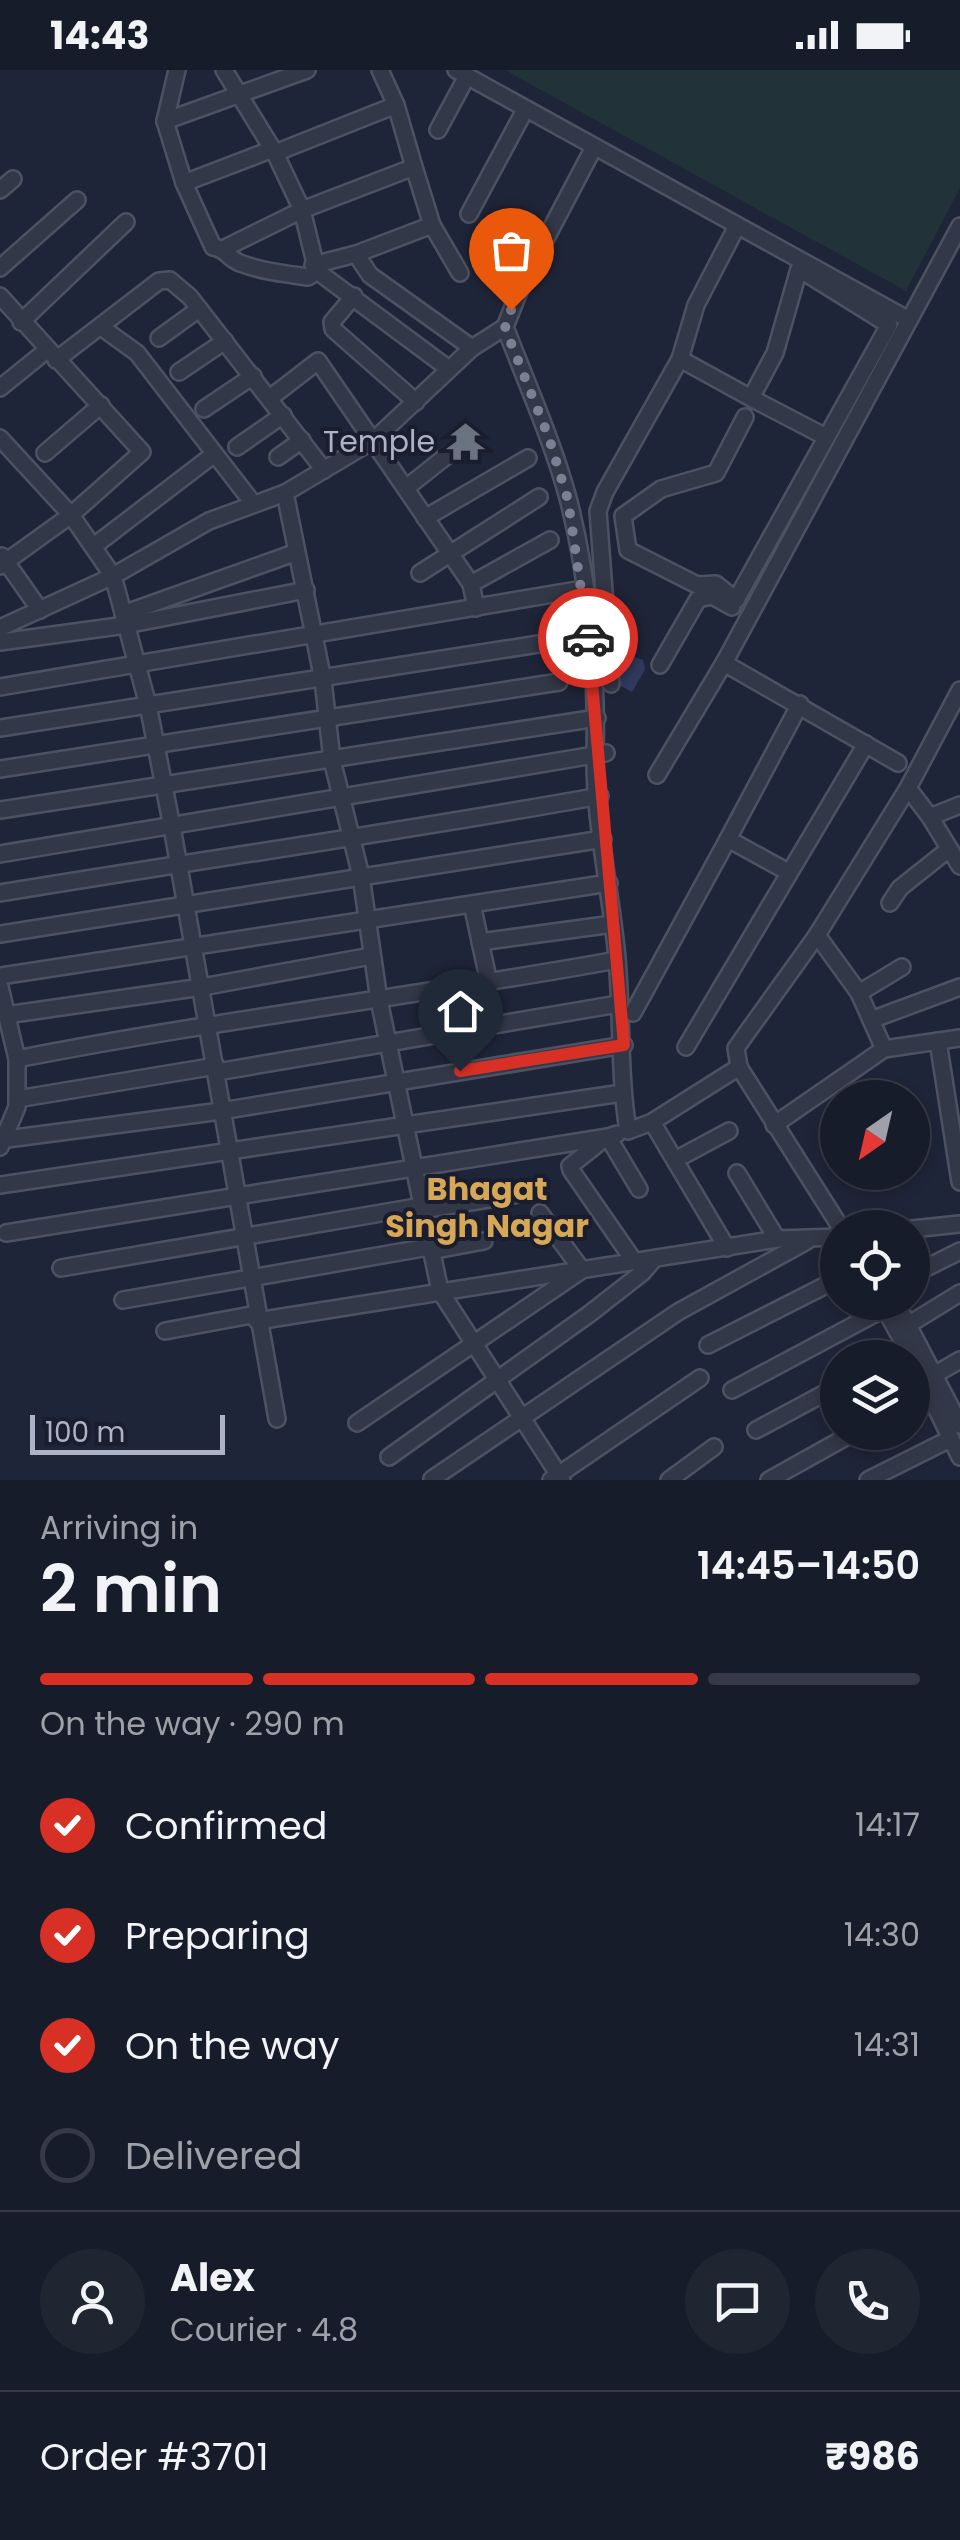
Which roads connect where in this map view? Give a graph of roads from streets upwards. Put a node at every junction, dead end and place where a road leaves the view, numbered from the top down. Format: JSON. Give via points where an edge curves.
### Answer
{"nodes":[{"id":1,"x":177,"y":70,"type":"edge"},
{"id":2,"x":224,"y":70,"type":"edge"},
{"id":3,"x":307,"y":70,"type":"edge"},
{"id":4,"x":380,"y":70,"type":"edge"},
{"id":5,"x":461,"y":74,"type":"edge"},
{"id":6,"x":239,"y":93,"type":"junction"},
{"id":7,"x":396,"y":106,"type":"junction"},
{"id":8,"x":524,"y":110,"type":"junction"},
{"id":9,"x":165,"y":121,"type":"junction"},
{"id":10,"x":438,"y":130,"type":"dead end"},
{"id":11,"x":593,"y":149,"type":"junction"},
{"id":12,"x":274,"y":151,"type":"junction"},
{"id":13,"x":414,"y":167,"type":"junction"},
{"id":14,"x":184,"y":184,"type":"junction"},
{"id":15,"x":78,"y":200,"type":"dead end"},
{"id":16,"x":302,"y":210,"type":"junction"},
{"id":17,"x":469,"y":214,"type":"dead end"},
{"id":18,"x":126,"y":222,"type":"dead end"},
{"id":19,"x":432,"y":225,"type":"junction"},
{"id":20,"x":737,"y":226,"type":"junction"},
{"id":21,"x":960,"y":226,"type":"edge"},
{"id":22,"x":225,"y":248,"type":"junction"},
{"id":23,"x":356,"y":254,"type":"junction"},
{"id":24,"x":0,"y":268,"type":"edge"},
{"id":25,"x":315,"y":268,"type":"junction"},
{"id":26,"x":460,"y":273,"type":"dead end"},
{"id":27,"x":354,"y":296,"type":"junction"},
{"id":28,"x":199,"y":309,"type":"junction"},
{"id":29,"x":8,"y":311,"type":"edge"},
{"id":30,"x":909,"y":320,"type":"junction"},
{"id":31,"x":101,"y":327,"type":"junction"},
{"id":32,"x":505,"y":328,"type":"junction"},
{"id":33,"x":158,"y":338,"type":"dead end"},
{"id":34,"x":225,"y":341,"type":"junction"},
{"id":35,"x":472,"y":348,"type":"junction"},
{"id":36,"x":52,"y":355,"type":"junction"},
{"id":37,"x":680,"y":358,"type":"junction"},
{"id":38,"x":449,"y":370,"type":"junction"},
{"id":39,"x":179,"y":372,"type":"dead end"},
{"id":40,"x":254,"y":376,"type":"junction"},
{"id":41,"x":0,"y":388,"type":"edge"},
{"id":42,"x":270,"y":398,"type":"junction"},
{"id":43,"x":752,"y":398,"type":"junction"},
{"id":44,"x":416,"y":402,"type":"junction"},
{"id":45,"x":101,"y":405,"type":"junction"},
{"id":46,"x":204,"y":408,"type":"dead end"},
{"id":47,"x":283,"y":415,"type":"junction"},
{"id":48,"x":745,"y":416,"type":"dead end"},
{"id":49,"x":824,"y":436,"type":"junction"},
{"id":50,"x":0,"y":438,"type":"edge"},
{"id":51,"x":302,"y":440,"type":"junction"},
{"id":52,"x":374,"y":440,"type":"junction"},
{"id":53,"x":237,"y":448,"type":"dead end"},
{"id":54,"x":45,"y":452,"type":"dead end"},
{"id":55,"x":449,"y":454,"type":"dead end"},
{"id":56,"x":213,"y":455,"type":"junction"},
{"id":57,"x":278,"y":456,"type":"dead end"},
{"id":58,"x":528,"y":458,"type":"dead end"},
{"id":59,"x":324,"y":470,"type":"junction"},
{"id":60,"x":406,"y":488,"type":"junction"},
{"id":61,"x":285,"y":493,"type":"junction"},
{"id":62,"x":539,"y":496,"type":"dead end"},
{"id":63,"x":252,"y":502,"type":"junction"},
{"id":64,"x":71,"y":515,"type":"junction"},
{"id":65,"x":425,"y":518,"type":"junction"},
{"id":66,"x":550,"y":540,"type":"dead end"},
{"id":67,"x":94,"y":546,"type":"junction"},
{"id":68,"x":294,"y":553,"type":"junction"},
{"id":69,"x":449,"y":555,"type":"junction"},
{"id":70,"x":2,"y":560,"type":"edge"},
{"id":71,"x":420,"y":574,"type":"dead end"},
{"id":72,"x":114,"y":576,"type":"junction"},
{"id":73,"x":471,"y":584,"type":"junction"},
{"id":74,"x":583,"y":589,"type":"junction"},
{"id":75,"x":306,"y":590,"type":"junction"},
{"id":76,"x":476,"y":608,"type":"junction"},
{"id":77,"x":40,"y":610,"type":"junction"},
{"id":78,"x":749,"y":616,"type":"junction"},
{"id":79,"x":125,"y":619,"type":"junction"},
{"id":80,"x":0,"y":628,"type":"edge"},
{"id":81,"x":314,"y":634,"type":"junction"},
{"id":82,"x":0,"y":642,"type":"edge"},
{"id":83,"x":545,"y":643,"type":"dead end"},
{"id":84,"x":135,"y":663,"type":"junction"},
{"id":85,"x":724,"y":663,"type":"junction"},
{"id":86,"x":660,"y":665,"type":"dead end"},
{"id":87,"x":323,"y":680,"type":"junction"},
{"id":88,"x":559,"y":682,"type":"dead end"},
{"id":89,"x":611,"y":684,"type":"dead end"},
{"id":90,"x":0,"y":687,"type":"edge"},
{"id":91,"x":957,"y":700,"type":"edge"},
{"id":92,"x":800,"y":704,"type":"junction"},
{"id":93,"x":148,"y":706,"type":"junction"},
{"id":94,"x":597,"y":718,"type":"junction"},
{"id":95,"x":328,"y":719,"type":"junction"},
{"id":96,"x":0,"y":728,"type":"edge"},
{"id":97,"x":154,"y":744,"type":"junction"},
{"id":98,"x":866,"y":744,"type":"junction"},
{"id":99,"x":600,"y":754,"type":"junction"},
{"id":100,"x":332,"y":760,"type":"junction"},
{"id":101,"x":898,"y":763,"type":"dead end"},
{"id":102,"x":0,"y":769,"type":"edge"},
{"id":103,"x":657,"y":775,"type":"dead end"},
{"id":104,"x":164,"y":785,"type":"junction"},
{"id":105,"x":908,"y":788,"type":"junction"},
{"id":106,"x":600,"y":796,"type":"junction"},
{"id":107,"x":340,"y":798,"type":"junction"},
{"id":108,"x":960,"y":805,"type":"edge"},
{"id":109,"x":0,"y":810,"type":"edge"},
{"id":110,"x":930,"y":817,"type":"junction"},
{"id":111,"x":172,"y":827,"type":"junction"},
{"id":112,"x":603,"y":839,"type":"junction"},
{"id":113,"x":728,"y":839,"type":"junction"},
{"id":114,"x":350,"y":841,"type":"junction"},
{"id":115,"x":949,"y":848,"type":"junction"},
{"id":116,"x":0,"y":854,"type":"edge"},
{"id":117,"x":180,"y":866,"type":"junction"},
{"id":118,"x":960,"y":866,"type":"edge"},
{"id":119,"x":788,"y":872,"type":"junction"},
{"id":120,"x":361,"y":876,"type":"junction"},
{"id":121,"x":609,"y":883,"type":"junction"},
{"id":122,"x":0,"y":894,"type":"edge"},
{"id":123,"x":890,"y":903,"type":"dead end"},
{"id":124,"x":472,"y":904,"type":"junction"},
{"id":125,"x":187,"y":908,"type":"junction"},
{"id":126,"x":365,"y":920,"type":"junction"},
{"id":127,"x":612,"y":924,"type":"junction"},
{"id":128,"x":0,"y":934,"type":"edge"},
{"id":129,"x":817,"y":934,"type":"junction"},
{"id":130,"x":480,"y":942,"type":"junction"},
{"id":131,"x":194,"y":948,"type":"junction"},
{"id":132,"x":370,"y":956,"type":"junction"},
{"id":133,"x":617,"y":960,"type":"junction"},
{"id":134,"x":902,"y":967,"type":"dead end"},
{"id":135,"x":0,"y":976,"type":"edge"},
{"id":136,"x":489,"y":983,"type":"junction"},
{"id":137,"x":0,"y":986,"type":"edge"},
{"id":138,"x":960,"y":986,"type":"edge"},
{"id":139,"x":202,"y":987,"type":"junction"},
{"id":140,"x":858,"y":993,"type":"junction"},
{"id":141,"x":379,"y":1000,"type":"junction"},
{"id":142,"x":618,"y":1004,"type":"junction"},
{"id":143,"x":633,"y":1013,"type":"dead end"},
{"id":144,"x":6,"y":1015,"type":"junction"},
{"id":145,"x":870,"y":1020,"type":"junction"},
{"id":146,"x":210,"y":1026,"type":"junction"},
{"id":147,"x":960,"y":1038,"type":"edge"},
{"id":148,"x":390,"y":1042,"type":"junction"},
{"id":149,"x":938,"y":1042,"type":"junction"},
{"id":150,"x":624,"y":1045,"type":"junction"},
{"id":151,"x":686,"y":1047,"type":"dead end"},
{"id":152,"x":884,"y":1050,"type":"junction"},
{"id":153,"x":17,"y":1059,"type":"junction"},
{"id":154,"x":740,"y":1067,"type":"junction"},
{"id":155,"x":216,"y":1069,"type":"junction"},
{"id":156,"x":398,"y":1084,"type":"junction"},
{"id":157,"x":622,"y":1093,"type":"junction"},
{"id":158,"x":18,"y":1099,"type":"junction"},
{"id":159,"x":221,"y":1111,"type":"junction"},
{"id":160,"x":652,"y":1122,"type":"junction"},
{"id":161,"x":774,"y":1125,"type":"junction"},
{"id":162,"x":405,"y":1126,"type":"junction"},
{"id":163,"x":628,"y":1131,"type":"junction"},
{"id":164,"x":729,"y":1131,"type":"dead end"},
{"id":165,"x":608,"y":1137,"type":"junction"},
{"id":166,"x":4,"y":1143,"type":"edge"},
{"id":167,"x":229,"y":1153,"type":"junction"},
{"id":168,"x":675,"y":1160,"type":"junction"},
{"id":169,"x":414,"y":1168,"type":"junction"},
{"id":170,"x":737,"y":1173,"type":"dead end"},
{"id":171,"x":960,"y":1182,"type":"edge"},
{"id":172,"x":0,"y":1186,"type":"edge"},
{"id":173,"x":639,"y":1189,"type":"dead end"},
{"id":174,"x":531,"y":1192,"type":"dead end"},
{"id":175,"x":236,"y":1195,"type":"junction"},
{"id":176,"x":423,"y":1208,"type":"junction"},
{"id":177,"x":829,"y":1210,"type":"edge"},
{"id":178,"x":540,"y":1213,"type":"dead end"},
{"id":179,"x":960,"y":1224,"type":"edge"},
{"id":180,"x":930,"y":1227,"type":"edge"},
{"id":181,"x":6,"y":1232,"type":"dead end"},
{"id":182,"x":244,"y":1237,"type":"junction"},
{"id":183,"x":820,"y":1238,"type":"edge"},
{"id":184,"x":777,"y":1239,"type":"junction"},
{"id":185,"x":810,"y":1239,"type":"junction"},
{"id":186,"x":484,"y":1241,"type":"dead end"},
{"id":187,"x":727,"y":1248,"type":"junction"},
{"id":188,"x":429,"y":1249,"type":"junction"},
{"id":189,"x":960,"y":1251,"type":"edge"},
{"id":190,"x":654,"y":1259,"type":"junction"},
{"id":191,"x":634,"y":1262,"type":"junction"},
{"id":192,"x":930,"y":1266,"type":"edge"},
{"id":193,"x":60,"y":1268,"type":"dead end"},
{"id":194,"x":582,"y":1270,"type":"junction"},
{"id":195,"x":249,"y":1276,"type":"junction"},
{"id":196,"x":820,"y":1288,"type":"edge"},
{"id":197,"x":440,"y":1290,"type":"junction"},
{"id":198,"x":960,"y":1293,"type":"edge"},
{"id":199,"x":123,"y":1300,"type":"dead end"},
{"id":200,"x":256,"y":1318,"type":"junction"},
{"id":201,"x":860,"y":1320,"type":"edge"},
{"id":202,"x":903,"y":1320,"type":"edge"},
{"id":203,"x":908,"y":1325,"type":"junction"},
{"id":204,"x":164,"y":1331,"type":"dead end"},
{"id":205,"x":474,"y":1343,"type":"junction"},
{"id":206,"x":708,"y":1345,"type":"dead end"},
{"id":207,"x":960,"y":1360,"type":"edge"},
{"id":208,"x":934,"y":1375,"type":"junction"},
{"id":209,"x":700,"y":1378,"type":"dead end"},
{"id":210,"x":498,"y":1380,"type":"junction"},
{"id":211,"x":732,"y":1390,"type":"dead end"},
{"id":212,"x":820,"y":1396,"type":"edge"},
{"id":213,"x":930,"y":1408,"type":"edge"},
{"id":214,"x":277,"y":1419,"type":"dead end"},
{"id":215,"x":525,"y":1419,"type":"junction"},
{"id":216,"x":357,"y":1423,"type":"dead end"},
{"id":217,"x":756,"y":1430,"type":"dead end"},
{"id":218,"x":955,"y":1432,"type":"edge"},
{"id":219,"x":714,"y":1447,"type":"dead end"},
{"id":220,"x":823,"y":1450,"type":"edge"},
{"id":221,"x":388,"y":1457,"type":"dead end"},
{"id":222,"x":960,"y":1457,"type":"edge"},
{"id":223,"x":557,"y":1478,"type":"edge"},
{"id":224,"x":432,"y":1479,"type":"edge"},
{"id":225,"x":668,"y":1480,"type":"edge"},
{"id":226,"x":769,"y":1480,"type":"edge"},
{"id":227,"x":868,"y":1480,"type":"edge"}],
"edges":[{"from":1,"to":9,"type":"street"},
{"from":2,"to":6,"type":"street"},
{"from":3,"to":6,"type":"street"},
{"from":4,"to":7,"type":"street"},
{"from":5,"to":8,"type":"street"},
{"from":5,"to":10,"type":"street"},
{"from":6,"to":9,"type":"street"},
{"from":6,"to":12,"type":"street"},
{"from":7,"to":12,"type":"street"},
{"from":7,"to":13,"type":"street"},
{"from":8,"to":11,"type":"street"},
{"from":8,"to":17,"type":"street"},
{"from":9,"to":14,"type":"street"},
{"from":11,"to":20,"type":"street"},
{"from":11,"to":32,"type":"street"},
{"from":12,"to":14,"type":"street"},
{"from":12,"to":16,"type":"street"},
{"from":13,"to":16,"type":"street"},
{"from":13,"to":19,"type":"street"},
{"from":14,"to":22,"type":"street","via":[[213,246]]},
{"from":15,"to":24,"type":"street"},
{"from":16,"to":22,"type":"street"},
{"from":16,"to":25,"type":"street"},
{"from":18,"to":29,"type":"street"},
{"from":19,"to":23,"type":"street"},
{"from":19,"to":26,"type":"street"},
{"from":20,"to":30,"type":"street"},
{"from":20,"to":37,"type":"street","via":[[696,305]]},
{"from":21,"to":30,"type":"street"},
{"from":22,"to":25,"type":"street","via":[[242,264],[275,272],[308,277]]},
{"from":23,"to":25,"type":"street"},
{"from":23,"to":35,"type":"street","via":[[370,276]]},
{"from":25,"to":27,"type":"street"},
{"from":27,"to":38,"type":"street"},
{"from":27,"to":44,"type":"street","via":[[332,329]]},
{"from":28,"to":31,"type":"street","via":[[166,280]]},
{"from":28,"to":33,"type":"street"},
{"from":28,"to":34,"type":"street"},
{"from":29,"to":36,"type":"street"},
{"from":30,"to":78,"type":"street"},
{"from":31,"to":36,"type":"street"},
{"from":31,"to":56,"type":"street","via":[[137,353]]},
{"from":32,"to":35,"type":"street"},
{"from":32,"to":74,"type":"street","via":[[568,500]]},
{"from":34,"to":39,"type":"street"},
{"from":34,"to":40,"type":"street"},
{"from":35,"to":38,"type":"street"},
{"from":36,"to":41,"type":"street"},
{"from":36,"to":45,"type":"street"},
{"from":37,"to":43,"type":"street"},
{"from":37,"to":89,"type":"street","via":[[598,512]]},
{"from":38,"to":44,"type":"street"},
{"from":40,"to":42,"type":"street"},
{"from":40,"to":46,"type":"street"},
{"from":42,"to":47,"type":"street"},
{"from":42,"to":52,"type":"street","via":[[318,361]]},
{"from":43,"to":49,"type":"street"},
{"from":43,"to":49,"type":"street","via":[[775,353],[799,268],[889,325]]},
{"from":44,"to":52,"type":"street"},
{"from":45,"to":54,"type":"street"},
{"from":45,"to":64,"type":"street","via":[[142,452]]},
{"from":47,"to":51,"type":"street"},
{"from":47,"to":53,"type":"street"},
{"from":48,"to":49,"type":"street","via":[[716,473],[661,489],[623,516],[628,550],[697,586],[716,584],[736,600]]},
{"from":50,"to":64,"type":"street"},
{"from":51,"to":57,"type":"street"},
{"from":51,"to":59,"type":"street"},
{"from":52,"to":59,"type":"street"},
{"from":52,"to":60,"type":"street"},
{"from":55,"to":60,"type":"street"},
{"from":56,"to":63,"type":"street"},
{"from":56,"to":67,"type":"street"},
{"from":58,"to":65,"type":"street"},
{"from":59,"to":61,"type":"street"},
{"from":60,"to":65,"type":"street"},
{"from":61,"to":63,"type":"street"},
{"from":61,"to":68,"type":"street"},
{"from":62,"to":69,"type":"street"},
{"from":63,"to":72,"type":"street"},
{"from":64,"to":67,"type":"street"},
{"from":64,"to":70,"type":"street"},
{"from":65,"to":69,"type":"street"},
{"from":66,"to":73,"type":"street"},
{"from":67,"to":72,"type":"street"},
{"from":68,"to":75,"type":"street"},
{"from":68,"to":79,"type":"street"},
{"from":69,"to":71,"type":"street"},
{"from":69,"to":73,"type":"street"},
{"from":70,"to":77,"type":"street"},
{"from":72,"to":77,"type":"street"},
{"from":72,"to":79,"type":"street"},
{"from":73,"to":76,"type":"street"},
{"from":74,"to":76,"type":"street"},
{"from":74,"to":94,"type":"street"},
{"from":75,"to":79,"type":"street"},
{"from":75,"to":81,"type":"street"},
{"from":76,"to":81,"type":"street"},
{"from":77,"to":80,"type":"street"},
{"from":78,"to":85,"type":"street"},
{"from":78,"to":86,"type":"street","via":[[704,596]]},
{"from":79,"to":82,"type":"street"},
{"from":79,"to":84,"type":"street"},
{"from":81,"to":84,"type":"street"},
{"from":81,"to":87,"type":"street"},
{"from":83,"to":87,"type":"street"},
{"from":84,"to":90,"type":"street"},
{"from":84,"to":93,"type":"street"},
{"from":85,"to":92,"type":"street"},
{"from":85,"to":103,"type":"street"},
{"from":87,"to":93,"type":"street"},
{"from":87,"to":95,"type":"street"},
{"from":88,"to":95,"type":"street"},
{"from":91,"to":105,"type":"street"},
{"from":92,"to":98,"type":"street"},
{"from":92,"to":113,"type":"street"},
{"from":93,"to":96,"type":"street"},
{"from":93,"to":97,"type":"street"},
{"from":94,"to":99,"type":"street"},
{"from":94,"to":100,"type":"street"},
{"from":95,"to":97,"type":"street"},
{"from":95,"to":100,"type":"street"},
{"from":97,"to":102,"type":"street"},
{"from":97,"to":104,"type":"street"},
{"from":98,"to":101,"type":"street"},
{"from":98,"to":119,"type":"street"},
{"from":99,"to":106,"type":"street"},
{"from":99,"to":107,"type":"street"},
{"from":100,"to":104,"type":"street"},
{"from":100,"to":107,"type":"street"},
{"from":104,"to":109,"type":"street"},
{"from":104,"to":111,"type":"street"},
{"from":105,"to":110,"type":"street"},
{"from":105,"to":129,"type":"street"},
{"from":106,"to":112,"type":"street"},
{"from":106,"to":114,"type":"street"},
{"from":107,"to":111,"type":"street"},
{"from":107,"to":114,"type":"street"},
{"from":108,"to":110,"type":"street"},
{"from":110,"to":115,"type":"street"},
{"from":111,"to":116,"type":"street"},
{"from":111,"to":117,"type":"street"},
{"from":112,"to":120,"type":"street"},
{"from":112,"to":121,"type":"street"},
{"from":113,"to":119,"type":"street"},
{"from":113,"to":143,"type":"street"},
{"from":114,"to":117,"type":"street"},
{"from":114,"to":120,"type":"street"},
{"from":115,"to":118,"type":"street"},
{"from":115,"to":123,"type":"street"},
{"from":117,"to":122,"type":"street"},
{"from":117,"to":125,"type":"street"},
{"from":119,"to":151,"type":"street"},
{"from":120,"to":125,"type":"street"},
{"from":120,"to":126,"type":"street"},
{"from":121,"to":124,"type":"street"},
{"from":121,"to":127,"type":"street"},
{"from":124,"to":126,"type":"street"},
{"from":124,"to":130,"type":"street"},
{"from":125,"to":128,"type":"street"},
{"from":125,"to":131,"type":"street"},
{"from":126,"to":131,"type":"street"},
{"from":126,"to":132,"type":"street"},
{"from":127,"to":130,"type":"street"},
{"from":127,"to":133,"type":"street"},
{"from":129,"to":140,"type":"street"},
{"from":129,"to":154,"type":"street","via":[[736,1048]]},
{"from":130,"to":136,"type":"street"},
{"from":131,"to":135,"type":"street"},
{"from":131,"to":139,"type":"street"},
{"from":132,"to":139,"type":"street"},
{"from":132,"to":141,"type":"street"},
{"from":133,"to":136,"type":"street"},
{"from":133,"to":142,"type":"street"},
{"from":134,"to":140,"type":"street"},
{"from":136,"to":141,"type":"street"},
{"from":137,"to":144,"type":"street"},
{"from":138,"to":145,"type":"street"},
{"from":139,"to":144,"type":"street"},
{"from":139,"to":146,"type":"street"},
{"from":140,"to":145,"type":"street"},
{"from":141,"to":146,"type":"street"},
{"from":141,"to":148,"type":"street"},
{"from":142,"to":148,"type":"street"},
{"from":142,"to":150,"type":"street"},
{"from":144,"to":153,"type":"street"},
{"from":145,"to":152,"type":"street"},
{"from":146,"to":153,"type":"street"},
{"from":146,"to":155,"type":"street"},
{"from":147,"to":149,"type":"street"},
{"from":148,"to":155,"type":"street"},
{"from":148,"to":156,"type":"street"},
{"from":149,"to":152,"type":"street"},
{"from":149,"to":171,"type":"street"},
{"from":150,"to":156,"type":"street"},
{"from":150,"to":157,"type":"street"},
{"from":152,"to":161,"type":"street"},
{"from":153,"to":158,"type":"street"},
{"from":154,"to":160,"type":"street"},
{"from":154,"to":161,"type":"street"},
{"from":155,"to":158,"type":"street"},
{"from":155,"to":159,"type":"street"},
{"from":156,"to":159,"type":"street"},
{"from":156,"to":162,"type":"street"},
{"from":157,"to":162,"type":"street"},
{"from":157,"to":163,"type":"street"},
{"from":158,"to":166,"type":"street"},
{"from":159,"to":166,"type":"street"},
{"from":159,"to":167,"type":"street"},
{"from":160,"to":163,"type":"street"},
{"from":160,"to":168,"type":"street"},
{"from":161,"to":177,"type":"street"},
{"from":162,"to":167,"type":"street"},
{"from":162,"to":169,"type":"street"},
{"from":163,"to":165,"type":"street"},
{"from":164,"to":168,"type":"street"},
{"from":165,"to":169,"type":"street"},
{"from":165,"to":173,"type":"street"},
{"from":165,"to":191,"type":"street","via":[[570,1166]]},
{"from":167,"to":172,"type":"street"},
{"from":167,"to":175,"type":"street"},
{"from":168,"to":187,"type":"street"},
{"from":169,"to":175,"type":"street"},
{"from":169,"to":176,"type":"street"},
{"from":170,"to":184,"type":"street"},
{"from":174,"to":176,"type":"street"},
{"from":175,"to":181,"type":"street"},
{"from":175,"to":182,"type":"street"},
{"from":176,"to":182,"type":"street"},
{"from":176,"to":188,"type":"street"},
{"from":178,"to":194,"type":"street"},
{"from":179,"to":180,"type":"street"},
{"from":182,"to":193,"type":"street"},
{"from":182,"to":195,"type":"street"},
{"from":183,"to":185,"type":"street"},
{"from":184,"to":185,"type":"street"},
{"from":184,"to":187,"type":"street"},
{"from":185,"to":215,"type":"street","via":[[678,1312]]},
{"from":186,"to":188,"type":"street"},
{"from":187,"to":190,"type":"street"},
{"from":188,"to":195,"type":"street"},
{"from":188,"to":197,"type":"street"},
{"from":189,"to":192,"type":"street"},
{"from":190,"to":191,"type":"street"},
{"from":190,"to":210,"type":"street"},
{"from":191,"to":194,"type":"street"},
{"from":194,"to":197,"type":"street"},
{"from":194,"to":205,"type":"street"},
{"from":195,"to":199,"type":"street"},
{"from":195,"to":200,"type":"street"},
{"from":196,"to":206,"type":"street"},
{"from":197,"to":200,"type":"street"},
{"from":197,"to":205,"type":"street"},
{"from":198,"to":203,"type":"street"},
{"from":200,"to":204,"type":"street"},
{"from":200,"to":214,"type":"street"},
{"from":201,"to":211,"type":"street"},
{"from":202,"to":203,"type":"street"},
{"from":203,"to":208,"type":"street"},
{"from":205,"to":210,"type":"street"},
{"from":205,"to":216,"type":"street"},
{"from":207,"to":208,"type":"street"},
{"from":208,"to":218,"type":"street"},
{"from":209,"to":223,"type":"street"},
{"from":210,"to":215,"type":"street"},
{"from":210,"to":221,"type":"street"},
{"from":212,"to":217,"type":"street"},
{"from":213,"to":218,"type":"street"},
{"from":215,"to":223,"type":"street"},
{"from":215,"to":224,"type":"street"},
{"from":218,"to":222,"type":"street"},
{"from":218,"to":227,"type":"street"},
{"from":219,"to":225,"type":"street"},
{"from":220,"to":226,"type":"street"}]}
